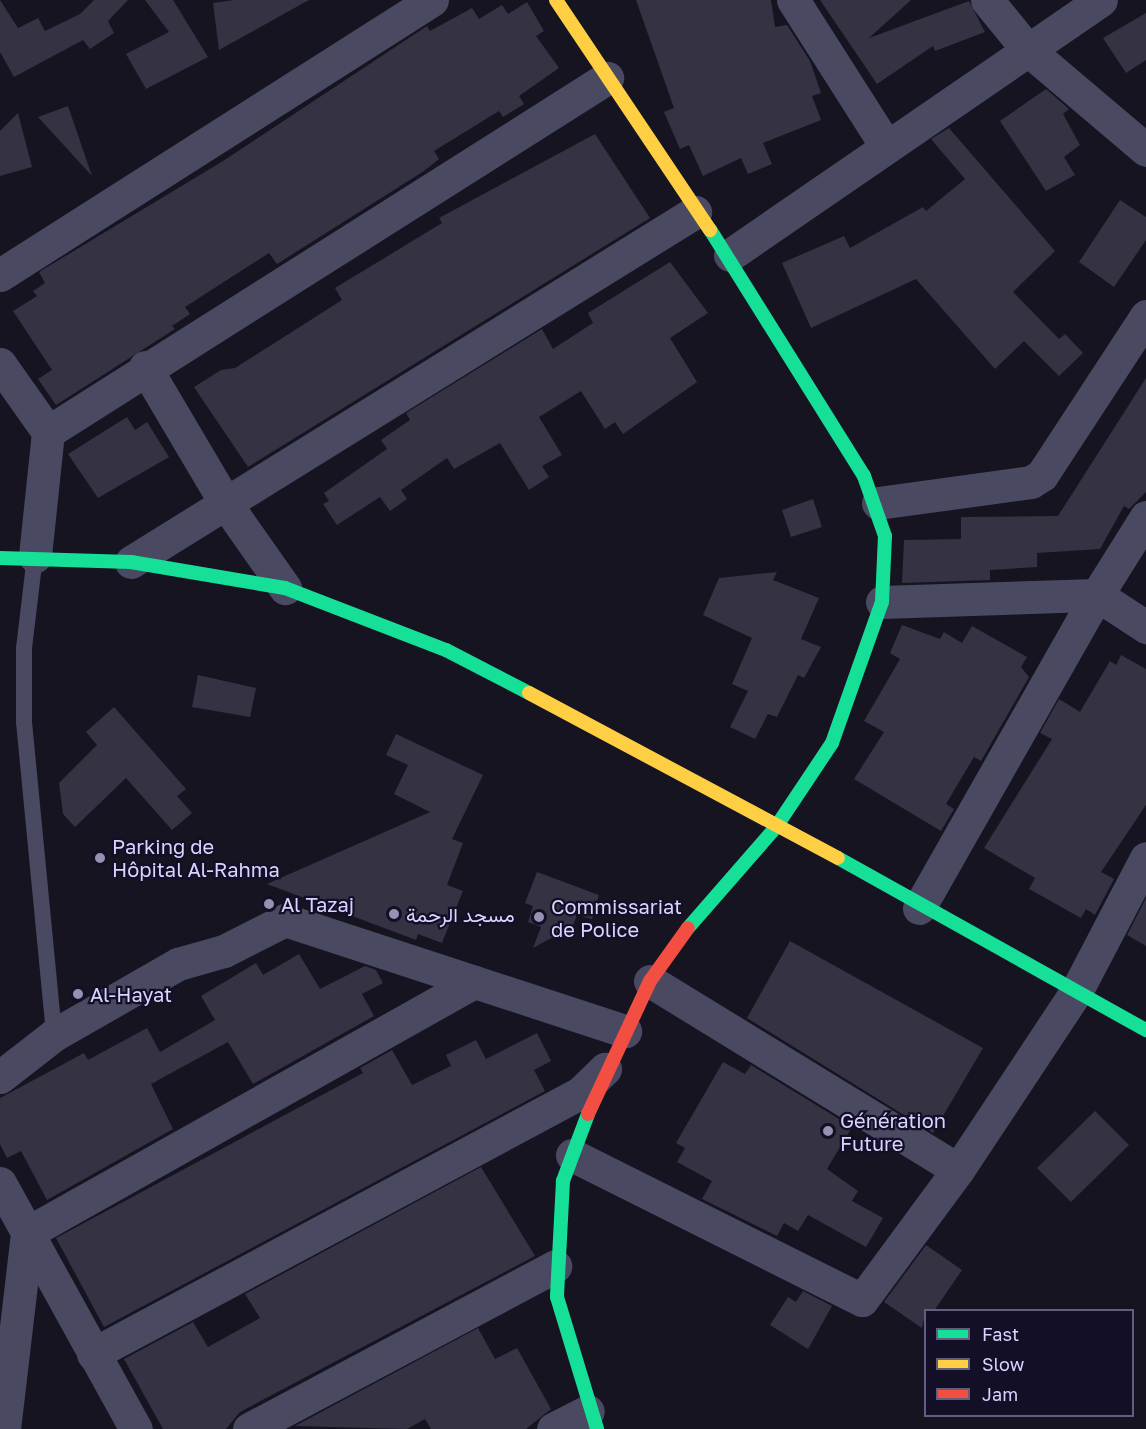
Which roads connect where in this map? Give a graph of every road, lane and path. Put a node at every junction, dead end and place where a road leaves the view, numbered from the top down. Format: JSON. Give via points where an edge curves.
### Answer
{"nodes":[{"id":1,"x":432,"y":0,"type":"edge"},
{"id":2,"x":556,"y":0,"type":"edge"},
{"id":3,"x":793,"y":0,"type":"edge"},
{"id":4,"x":987,"y":0,"type":"edge"},
{"id":5,"x":1101,"y":0,"type":"edge"},
{"id":6,"x":1027,"y":50,"type":"junction"},
{"id":7,"x":607,"y":78,"type":"junction"},
{"id":8,"x":886,"y":146,"type":"junction"},
{"id":9,"x":1146,"y":150,"type":"edge"},
{"id":10,"x":695,"y":212,"type":"junction"},
{"id":11,"x":730,"y":255,"type":"junction"},
{"id":12,"x":0,"y":275,"type":"edge"},
{"id":13,"x":1146,"y":316,"type":"edge"},
{"id":14,"x":0,"y":364,"type":"edge"},
{"id":15,"x":145,"y":367,"type":"junction"},
{"id":16,"x":48,"y":432,"type":"junction"},
{"id":17,"x":878,"y":502,"type":"junction"},
{"id":18,"x":226,"y":504,"type":"junction"},
{"id":19,"x":1146,"y":516,"type":"edge"},
{"id":20,"x":35,"y":556,"type":"junction"},
{"id":21,"x":0,"y":558,"type":"edge"},
{"id":22,"x":131,"y":562,"type":"junction"},
{"id":23,"x":285,"y":588,"type":"junction"},
{"id":24,"x":1096,"y":596,"type":"junction"},
{"id":25,"x":882,"y":602,"type":"junction"},
{"id":26,"x":1146,"y":627,"type":"edge"},
{"id":27,"x":776,"y":827,"type":"junction"},
{"id":28,"x":1146,"y":858,"type":"edge"},
{"id":29,"x":919,"y":908,"type":"junction"},
{"id":30,"x":650,"y":981,"type":"junction"},
{"id":31,"x":474,"y":982,"type":"junction"},
{"id":32,"x":1076,"y":992,"type":"junction"},
{"id":33,"x":1146,"y":1030,"type":"edge"},
{"id":34,"x":625,"y":1031,"type":"junction"},
{"id":35,"x":54,"y":1035,"type":"junction"},
{"id":36,"x":605,"y":1069,"type":"junction"},
{"id":37,"x":0,"y":1077,"type":"edge"},
{"id":38,"x":572,"y":1155,"type":"junction"},
{"id":39,"x":958,"y":1170,"type":"junction"},
{"id":40,"x":0,"y":1183,"type":"edge"},
{"id":41,"x":27,"y":1233,"type":"junction"},
{"id":42,"x":555,"y":1266,"type":"junction"},
{"id":43,"x":93,"y":1354,"type":"junction"},
{"id":44,"x":593,"y":1420,"type":"edge"},
{"id":45,"x":4,"y":1429,"type":"edge"},
{"id":46,"x":136,"y":1429,"type":"edge"},
{"id":47,"x":249,"y":1429,"type":"edge"},
{"id":48,"x":553,"y":1429,"type":"edge"}],
"edges":[{"from":1,"to":12,"type":"street"},
{"from":2,"to":7,"type":"street"},
{"from":3,"to":8,"type":"street"},
{"from":4,"to":6,"type":"street"},
{"from":5,"to":6,"type":"street"},
{"from":6,"to":8,"type":"street"},
{"from":6,"to":9,"type":"street"},
{"from":7,"to":10,"type":"street"},
{"from":7,"to":15,"type":"street"},
{"from":8,"to":11,"type":"street"},
{"from":10,"to":11,"type":"street"},
{"from":10,"to":18,"type":"street"},
{"from":11,"to":17,"type":"street"},
{"from":13,"to":17,"type":"street","via":[[1042,474],[1031,482]]},
{"from":14,"to":16,"type":"street"},
{"from":15,"to":16,"type":"street"},
{"from":15,"to":18,"type":"street"},
{"from":16,"to":20,"type":"street"},
{"from":17,"to":25,"type":"street","via":[[885,536]]},
{"from":18,"to":22,"type":"street"},
{"from":18,"to":23,"type":"street"},
{"from":19,"to":24,"type":"street"},
{"from":20,"to":21,"type":"street"},
{"from":20,"to":22,"type":"street"},
{"from":20,"to":35,"type":"lane","via":[[24,648],[24,722]]},
{"from":22,"to":23,"type":"street"},
{"from":23,"to":27,"type":"street","via":[[446,650],[687,774]]},
{"from":24,"to":25,"type":"street"},
{"from":24,"to":26,"type":"street"},
{"from":24,"to":29,"type":"street"},
{"from":25,"to":27,"type":"street","via":[[832,743]]},
{"from":27,"to":29,"type":"street"},
{"from":27,"to":30,"type":"street","via":[[696,918]]},
{"from":28,"to":32,"type":"street"},
{"from":29,"to":32,"type":"street"},
{"from":30,"to":34,"type":"street"},
{"from":30,"to":39,"type":"street"},
{"from":31,"to":34,"type":"street"},
{"from":31,"to":35,"type":"street","via":[[285,920],[224,951],[178,964]]},
{"from":31,"to":41,"type":"street"},
{"from":32,"to":33,"type":"street"},
{"from":32,"to":39,"type":"street"},
{"from":34,"to":36,"type":"street"},
{"from":35,"to":37,"type":"street"},
{"from":36,"to":38,"type":"street"},
{"from":36,"to":43,"type":"street","via":[[580,1094]]},
{"from":38,"to":39,"type":"street","via":[[862,1300]]},
{"from":38,"to":42,"type":"street","via":[[557,1220]]},
{"from":40,"to":41,"type":"street"},
{"from":41,"to":43,"type":"street"},
{"from":41,"to":45,"type":"street"},
{"from":42,"to":44,"type":"street","via":[[557,1297]]},
{"from":42,"to":47,"type":"street"},
{"from":43,"to":46,"type":"street"},
{"from":44,"to":48,"type":"street"}]}
